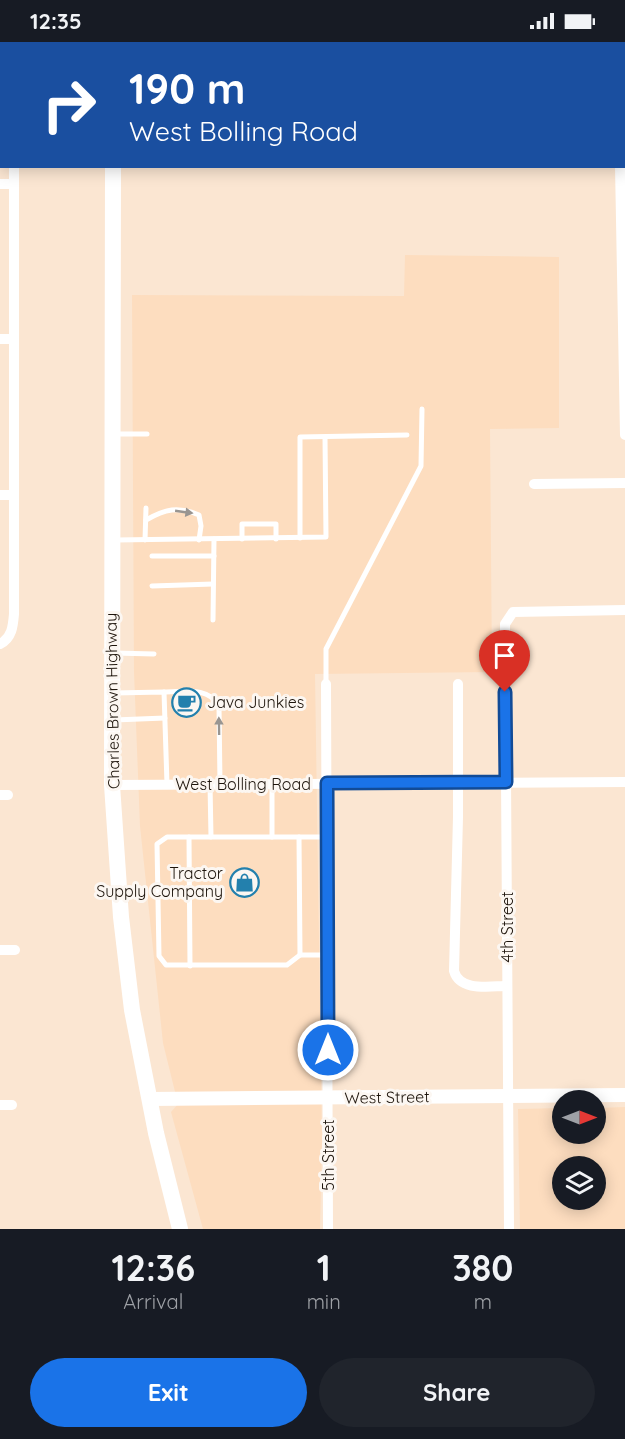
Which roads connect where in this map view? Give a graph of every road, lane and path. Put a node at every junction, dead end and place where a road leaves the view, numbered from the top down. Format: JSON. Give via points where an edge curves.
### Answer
{"nodes":[{"id":1,"x":14,"y":168,"type":"edge"},
{"id":2,"x":112,"y":168,"type":"edge"},
{"id":3,"x":620,"y":168,"type":"edge"},
{"id":4,"x":0,"y":184,"type":"edge"},
{"id":5,"x":14,"y":184,"type":"junction"},
{"id":6,"x":623,"y":224,"type":"edge"},
{"id":7,"x":0,"y":339,"type":"edge"},
{"id":8,"x":14,"y":339,"type":"junction"},
{"id":9,"x":625,"y":350,"type":"edge"},
{"id":10,"x":422,"y":409,"type":"dead end"},
{"id":11,"x":111,"y":434,"type":"junction"},
{"id":12,"x":147,"y":434,"type":"dead end"},
{"id":13,"x":408,"y":435,"type":"dead end"},
{"id":14,"x":625,"y":435,"type":"edge"},
{"id":15,"x":326,"y":437,"type":"junction"},
{"id":16,"x":625,"y":483,"type":"edge"},
{"id":17,"x":534,"y":484,"type":"dead end"},
{"id":18,"x":0,"y":495,"type":"edge"},
{"id":19,"x":14,"y":495,"type":"junction"},
{"id":20,"x":146,"y":508,"type":"dead end"},
{"id":21,"x":146,"y":520,"type":"junction"},
{"id":22,"x":300,"y":538,"type":"junction"},
{"id":23,"x":214,"y":539,"type":"junction"},
{"id":24,"x":242,"y":539,"type":"junction"},
{"id":25,"x":276,"y":539,"type":"junction"},
{"id":26,"x":111,"y":540,"type":"junction"},
{"id":27,"x":145,"y":540,"type":"junction"},
{"id":28,"x":199,"y":540,"type":"junction"},
{"id":29,"x":152,"y":556,"type":"dead end"},
{"id":30,"x":214,"y":556,"type":"junction"},
{"id":31,"x":213,"y":584,"type":"junction"},
{"id":32,"x":153,"y":586,"type":"dead end"},
{"id":33,"x":625,"y":610,"type":"edge"},
{"id":34,"x":213,"y":620,"type":"dead end"},
{"id":35,"x":4,"y":642,"type":"edge"},
{"id":36,"x":111,"y":653,"type":"junction"},
{"id":37,"x":154,"y":654,"type":"dead end"},
{"id":38,"x":326,"y":684,"type":"joint"},
{"id":39,"x":458,"y":684,"type":"dead end"},
{"id":40,"x":164,"y":692,"type":"junction"},
{"id":41,"x":112,"y":693,"type":"junction"},
{"id":42,"x":165,"y":718,"type":"junction"},
{"id":43,"x":112,"y":720,"type":"junction"},
{"id":44,"x":506,"y":782,"type":"junction"},
{"id":45,"x":625,"y":782,"type":"edge"},
{"id":46,"x":327,"y":783,"type":"junction"},
{"id":47,"x":458,"y":783,"type":"junction"},
{"id":48,"x":167,"y":784,"type":"junction"},
{"id":49,"x":215,"y":784,"type":"junction"},
{"id":50,"x":272,"y":784,"type":"junction"},
{"id":51,"x":112,"y":785,"type":"junction"},
{"id":52,"x":189,"y":837,"type":"junction"},
{"id":53,"x":211,"y":837,"type":"junction"},
{"id":54,"x":273,"y":837,"type":"junction"},
{"id":55,"x":299,"y":837,"type":"junction"},
{"id":56,"x":327,"y":837,"type":"junction"},
{"id":57,"x":0,"y":950,"type":"edge"},
{"id":58,"x":15,"y":950,"type":"dead end"},
{"id":59,"x":327,"y":955,"type":"junction"},
{"id":60,"x":300,"y":956,"type":"junction"},
{"id":61,"x":190,"y":966,"type":"junction"},
{"id":62,"x":507,"y":986,"type":"junction"},
{"id":63,"x":625,"y":1095,"type":"edge"},
{"id":64,"x":508,"y":1096,"type":"junction"},
{"id":65,"x":328,"y":1098,"type":"junction"},
{"id":66,"x":149,"y":1099,"type":"junction"},
{"id":67,"x":0,"y":1105,"type":"edge"},
{"id":68,"x":12,"y":1105,"type":"dead end"},
{"id":69,"x":180,"y":1229,"type":"edge"},
{"id":70,"x":328,"y":1229,"type":"edge"},
{"id":71,"x":509,"y":1229,"type":"edge"}],
"edges":[{"from":1,"to":5,"type":"street"},
{"from":2,"to":11,"type":"main road","name":"Charles Brown Highway"},
{"from":3,"to":6,"type":"street"},
{"from":4,"to":5,"type":"street"},
{"from":5,"to":8,"type":"street"},
{"from":6,"to":9,"type":"street"},
{"from":7,"to":8,"type":"street"},
{"from":8,"to":19,"type":"street"},
{"from":9,"to":14,"type":"street"},
{"from":10,"to":38,"type":"lane","via":[[421,466],[326,649]]},
{"from":11,"to":12,"type":"lane"},
{"from":11,"to":26,"type":"main road","name":"Charles Brown Highway"},
{"from":13,"to":15,"type":"lane"},
{"from":15,"to":22,"type":"lane","via":[[326,537]]},
{"from":15,"to":22,"type":"lane","via":[[300,437]]},
{"from":16,"to":17,"type":"street"},
{"from":18,"to":19,"type":"street"},
{"from":19,"to":35,"type":"street","via":[[14,614],[13,628]]},
{"from":20,"to":21,"type":"lane"},
{"from":21,"to":27,"type":"lane"},
{"from":21,"to":28,"type":"lane","one_way":true,"via":[[163,511],[187,510],[199,515]]},
{"from":22,"to":25,"type":"lane"},
{"from":23,"to":24,"type":"lane"},
{"from":23,"to":28,"type":"lane"},
{"from":23,"to":30,"type":"lane"},
{"from":24,"to":25,"type":"lane"},
{"from":24,"to":25,"type":"lane","via":[[242,524],[276,524]]},
{"from":26,"to":27,"type":"lane"},
{"from":26,"to":36,"type":"main road","name":"Charles Brown Highway"},
{"from":27,"to":28,"type":"lane"},
{"from":29,"to":30,"type":"lane"},
{"from":30,"to":31,"type":"lane"},
{"from":31,"to":32,"type":"lane"},
{"from":31,"to":34,"type":"lane"},
{"from":33,"to":44,"type":"street","name":"4th Street","via":[[513,612],[505,624]]},
{"from":36,"to":37,"type":"lane"},
{"from":36,"to":41,"type":"main road","name":"Charles Brown Highway"},
{"from":38,"to":46,"type":"street","name":"5th Street"},
{"from":39,"to":47,"type":"street"},
{"from":40,"to":41,"type":"lane"},
{"from":40,"to":42,"type":"lane"},
{"from":49,"to":40,"type":"lane","one_way":true,"via":[[219,706],[204,693]]},
{"from":41,"to":43,"type":"main road","name":"Charles Brown Highway"},
{"from":42,"to":43,"type":"lane"},
{"from":42,"to":48,"type":"lane"},
{"from":43,"to":51,"type":"main road","name":"Charles Brown Highway"},
{"from":44,"to":45,"type":"street","name":"West Bolling Road"},
{"from":44,"to":47,"type":"street","name":"West Bolling Road"},
{"from":44,"to":62,"type":"street","name":"4th Street"},
{"from":46,"to":47,"type":"street","name":"West Bolling Road"},
{"from":46,"to":50,"type":"street","name":"West Bolling Road"},
{"from":46,"to":56,"type":"street","name":"5th Street"},
{"from":47,"to":62,"type":"street","via":[[454,971],[462,983]]},
{"from":48,"to":49,"type":"street","name":"West Bolling Road"},
{"from":48,"to":51,"type":"street","name":"West Bolling Road"},
{"from":49,"to":50,"type":"street","name":"West Bolling Road"},
{"from":49,"to":53,"type":"lane"},
{"from":50,"to":54,"type":"lane"},
{"from":51,"to":66,"type":"main road","name":"Charles Brown Highway","via":[[121,917],[132,1010]]},
{"from":52,"to":53,"type":"lane"},
{"from":52,"to":61,"type":"lane"},
{"from":52,"to":61,"type":"lane","via":[[166,837],[157,843],[159,956],[166,965]]},
{"from":53,"to":54,"type":"lane"},
{"from":54,"to":55,"type":"lane"},
{"from":55,"to":56,"type":"lane"},
{"from":55,"to":60,"type":"lane"},
{"from":56,"to":59,"type":"street","name":"5th Street"},
{"from":57,"to":58,"type":"street"},
{"from":59,"to":60,"type":"lane"},
{"from":59,"to":65,"type":"street","name":"5th Street"},
{"from":60,"to":61,"type":"lane","via":[[287,965]]},
{"from":62,"to":64,"type":"street","name":"4th Street"},
{"from":63,"to":64,"type":"street","name":"West Street"},
{"from":64,"to":65,"type":"street","name":"West Street"},
{"from":64,"to":71,"type":"street","name":"4th Street"},
{"from":65,"to":66,"type":"street","name":"West Street"},
{"from":65,"to":70,"type":"street","name":"5th Street"},
{"from":66,"to":69,"type":"main road","name":"Charles Brown Highway"},
{"from":67,"to":68,"type":"street"}]}
